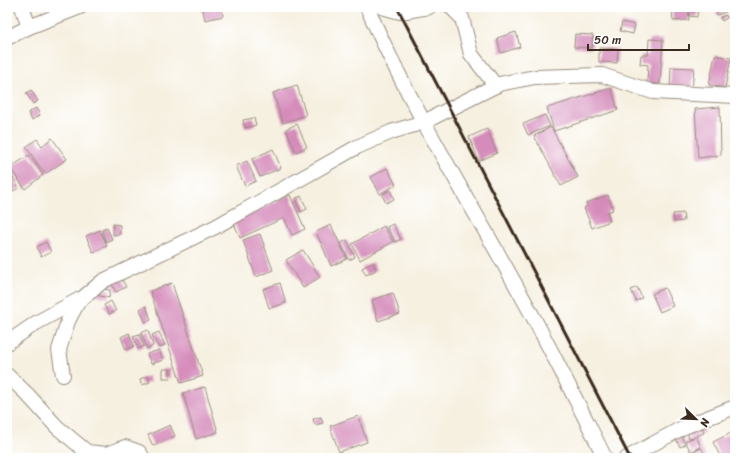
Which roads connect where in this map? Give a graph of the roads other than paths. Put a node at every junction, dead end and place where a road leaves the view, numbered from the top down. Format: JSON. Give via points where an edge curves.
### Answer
{"nodes":[{"id":1,"x":22,"y":7,"type":"edge"},
{"id":2,"x":80,"y":7,"type":"edge"},
{"id":3,"x":367,"y":7,"type":"edge"},
{"id":4,"x":382,"y":7,"type":"edge"},
{"id":5,"x":429,"y":7,"type":"edge"},
{"id":6,"x":451,"y":7,"type":"edge"},
{"id":7,"x":29,"y":26,"type":"junction"},
{"id":8,"x":7,"y":38,"type":"edge"},
{"id":9,"x":496,"y":86,"type":"junction"},
{"id":10,"x":735,"y":96,"type":"edge"},
{"id":11,"x":424,"y":122,"type":"junction"},
{"id":12,"x":84,"y":297,"type":"junction"},
{"id":13,"x":7,"y":343,"type":"edge"},
{"id":14,"x":7,"y":375,"type":"edge"},
{"id":15,"x":63,"y":375,"type":"dead end"},
{"id":16,"x":735,"y":407,"type":"edge"},
{"id":17,"x":143,"y":458,"type":"edge"},
{"id":18,"x":605,"y":458,"type":"edge"},
{"id":19,"x":627,"y":458,"type":"edge"}],
"edges":[{"from":1,"to":7,"type":"street"},
{"from":2,"to":7,"type":"street"},
{"from":3,"to":11,"type":"street","via":[[379,36]]},
{"from":4,"to":5,"type":"street","via":[[400,12]]},
{"from":6,"to":9,"type":"street","via":[[462,18],[471,54]]},
{"from":7,"to":8,"type":"street"},
{"from":9,"to":10,"type":"street","via":[[535,77],[602,75],[653,92]]},
{"from":9,"to":11,"type":"street"},
{"from":11,"to":12,"type":"street","via":[[391,132],[357,147],[215,227],[103,281]]},
{"from":11,"to":18,"type":"street","via":[[532,314]]},
{"from":12,"to":13,"type":"street","via":[[36,323]]},
{"from":12,"to":15,"type":"street","via":[[78,302],[68,321],[59,350]]},
{"from":14,"to":17,"type":"street","via":[[57,427],[87,452],[107,454],[125,447],[139,452]]},
{"from":16,"to":19,"type":"street","via":[[684,427]]}]}
